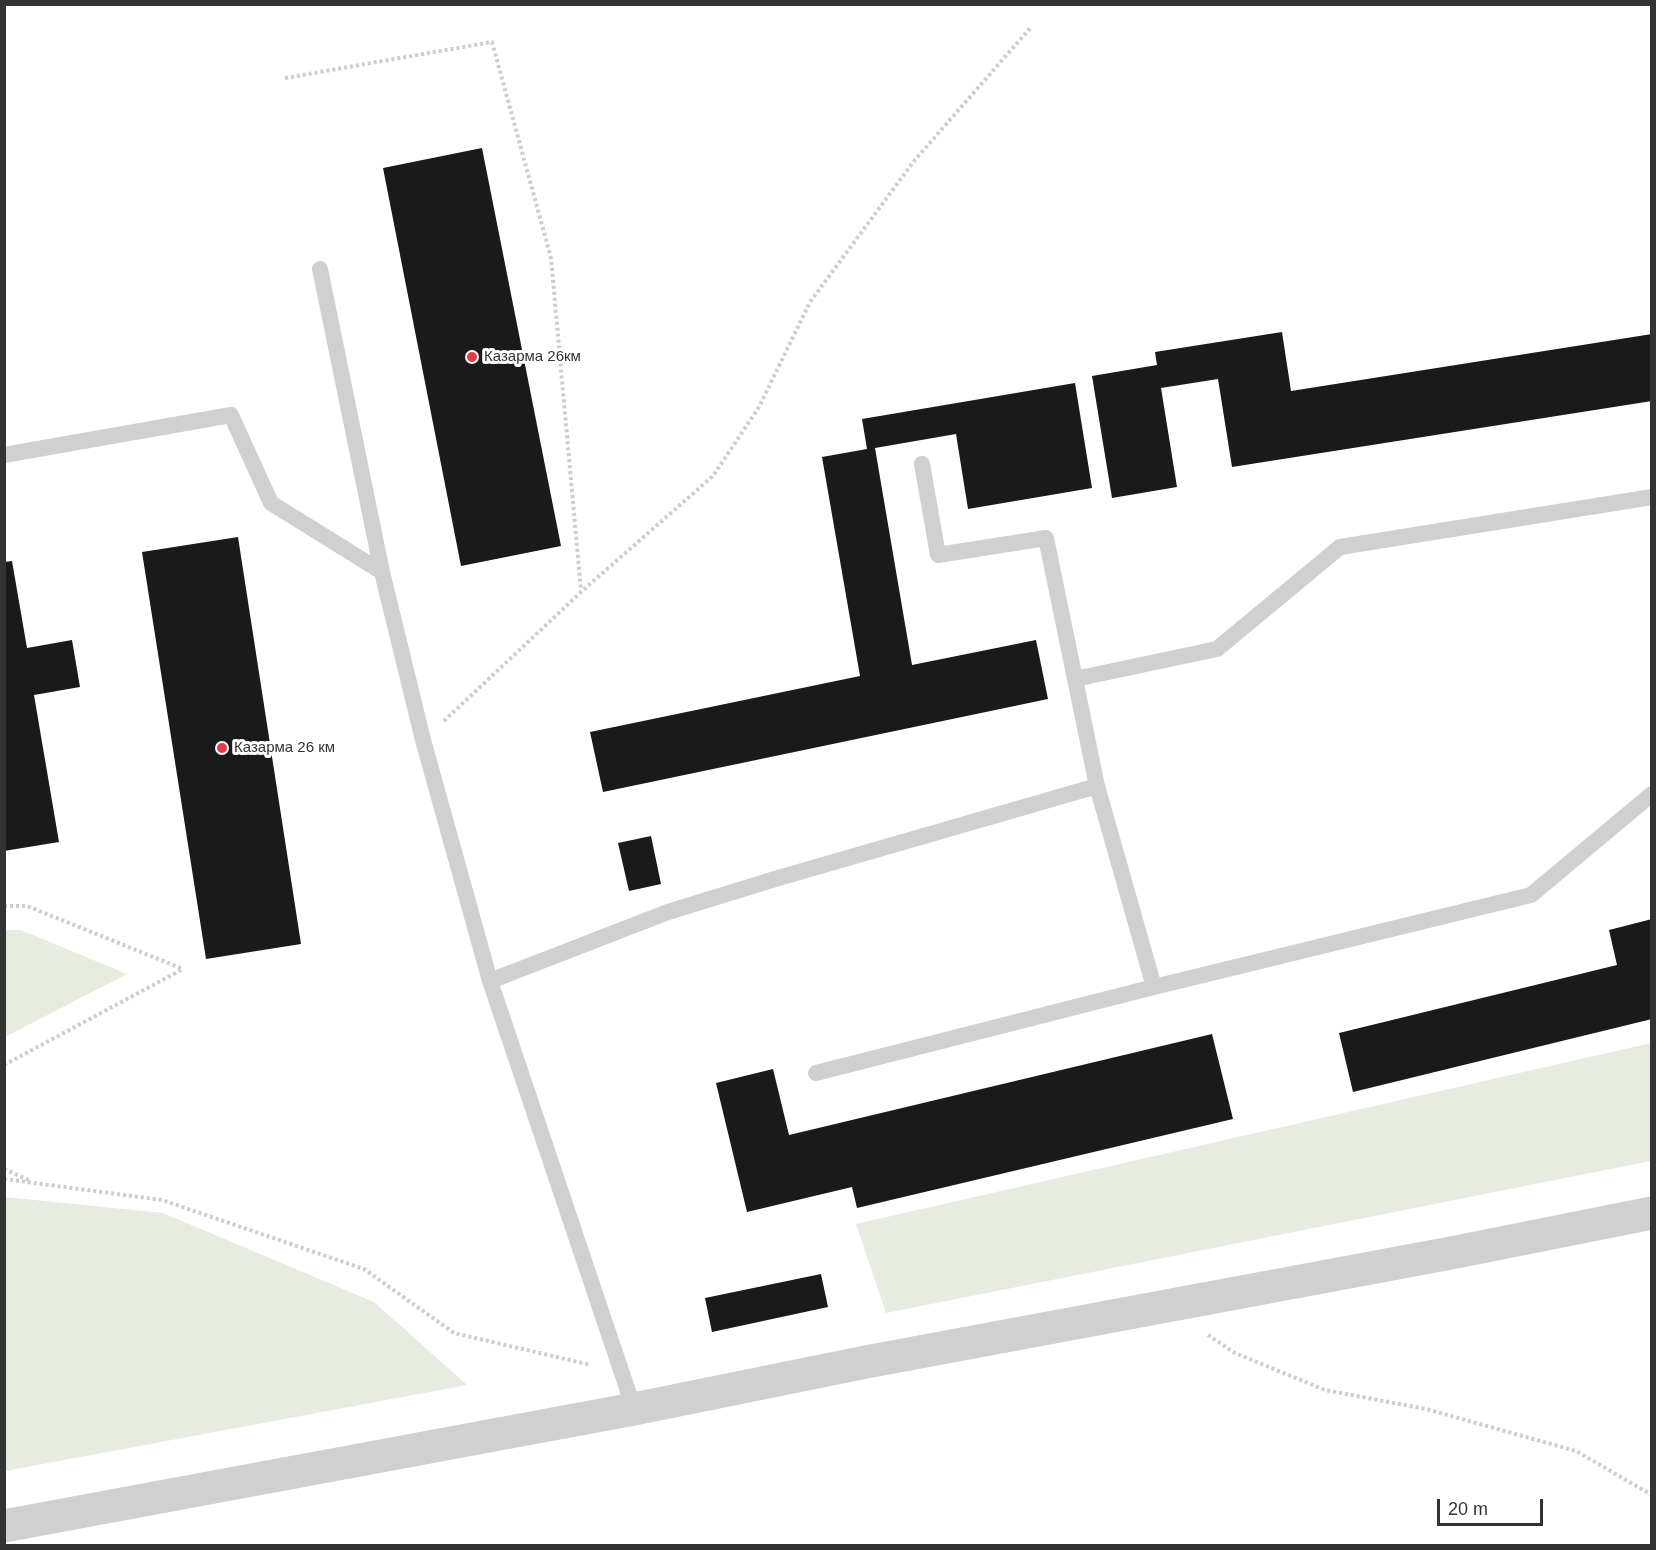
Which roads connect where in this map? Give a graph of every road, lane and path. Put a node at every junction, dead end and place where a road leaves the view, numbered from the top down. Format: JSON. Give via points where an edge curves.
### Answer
{"nodes":[{"id":1,"x":1032,"y":26,"type":"dead end"},
{"id":2,"x":285,"y":78,"type":"dead end"},
{"id":3,"x":320,"y":269,"type":"dead end"},
{"id":4,"x":4,"y":455,"type":"edge"},
{"id":5,"x":922,"y":464,"type":"dead end"},
{"id":6,"x":1652,"y":497,"type":"edge"},
{"id":7,"x":382,"y":572,"type":"junction"},
{"id":8,"x":581,"y":592,"type":"junction"},
{"id":9,"x":1075,"y":679,"type":"junction"},
{"id":10,"x":423,"y":740,"type":"junction"},
{"id":11,"x":1097,"y":786,"type":"junction"},
{"id":12,"x":1652,"y":794,"type":"edge"},
{"id":13,"x":4,"y":906,"type":"edge"},
{"id":14,"x":490,"y":981,"type":"junction"},
{"id":15,"x":1154,"y":987,"type":"junction"},
{"id":16,"x":4,"y":1065,"type":"edge"},
{"id":17,"x":816,"y":1073,"type":"dead end"},
{"id":18,"x":4,"y":1169,"type":"edge"},
{"id":19,"x":4,"y":1179,"type":"edge"},
{"id":20,"x":34,"y":1183,"type":"junction"},
{"id":21,"x":1652,"y":1213,"type":"edge"},
{"id":22,"x":1166,"y":1306,"type":"junction"},
{"id":23,"x":622,"y":1372,"type":"junction"},
{"id":24,"x":634,"y":1408,"type":"junction"},
{"id":25,"x":1652,"y":1495,"type":"edge"},
{"id":26,"x":4,"y":1526,"type":"edge"}],
"edges":[{"from":1,"to":8,"type":"path","via":[[914,161],[810,302],[759,407],[713,476]]},
{"from":2,"to":8,"type":"path","via":[[492,42],[551,258]]},
{"from":3,"to":7,"type":"lane"},
{"from":4,"to":7,"type":"lane","via":[[231,415],[272,503]]},
{"from":5,"to":9,"type":"lane","via":[[938,555],[1046,538]]},
{"from":6,"to":9,"type":"lane","via":[[1340,547],[1217,649]]},
{"from":7,"to":10,"type":"lane"},
{"from":8,"to":10,"type":"path"},
{"from":9,"to":11,"type":"lane"},
{"from":10,"to":14,"type":"lane"},
{"from":11,"to":14,"type":"lane","via":[[668,912]]},
{"from":11,"to":15,"type":"lane"},
{"from":12,"to":15,"type":"lane","via":[[1531,895]]},
{"from":13,"to":16,"type":"path","via":[[27,906],[183,969]]},
{"from":14,"to":23,"type":"lane"},
{"from":15,"to":17,"type":"lane"},
{"from":18,"to":20,"type":"path"},
{"from":19,"to":20,"type":"path"},
{"from":20,"to":23,"type":"path","via":[[162,1200],[364,1269],[454,1333]]},
{"from":21,"to":22,"type":"street"},
{"from":22,"to":24,"type":"street"},
{"from":22,"to":25,"type":"path","via":[[1235,1353],[1325,1390],[1426,1408],[1576,1451]]},
{"from":23,"to":24,"type":"lane"},
{"from":24,"to":26,"type":"street"}]}
